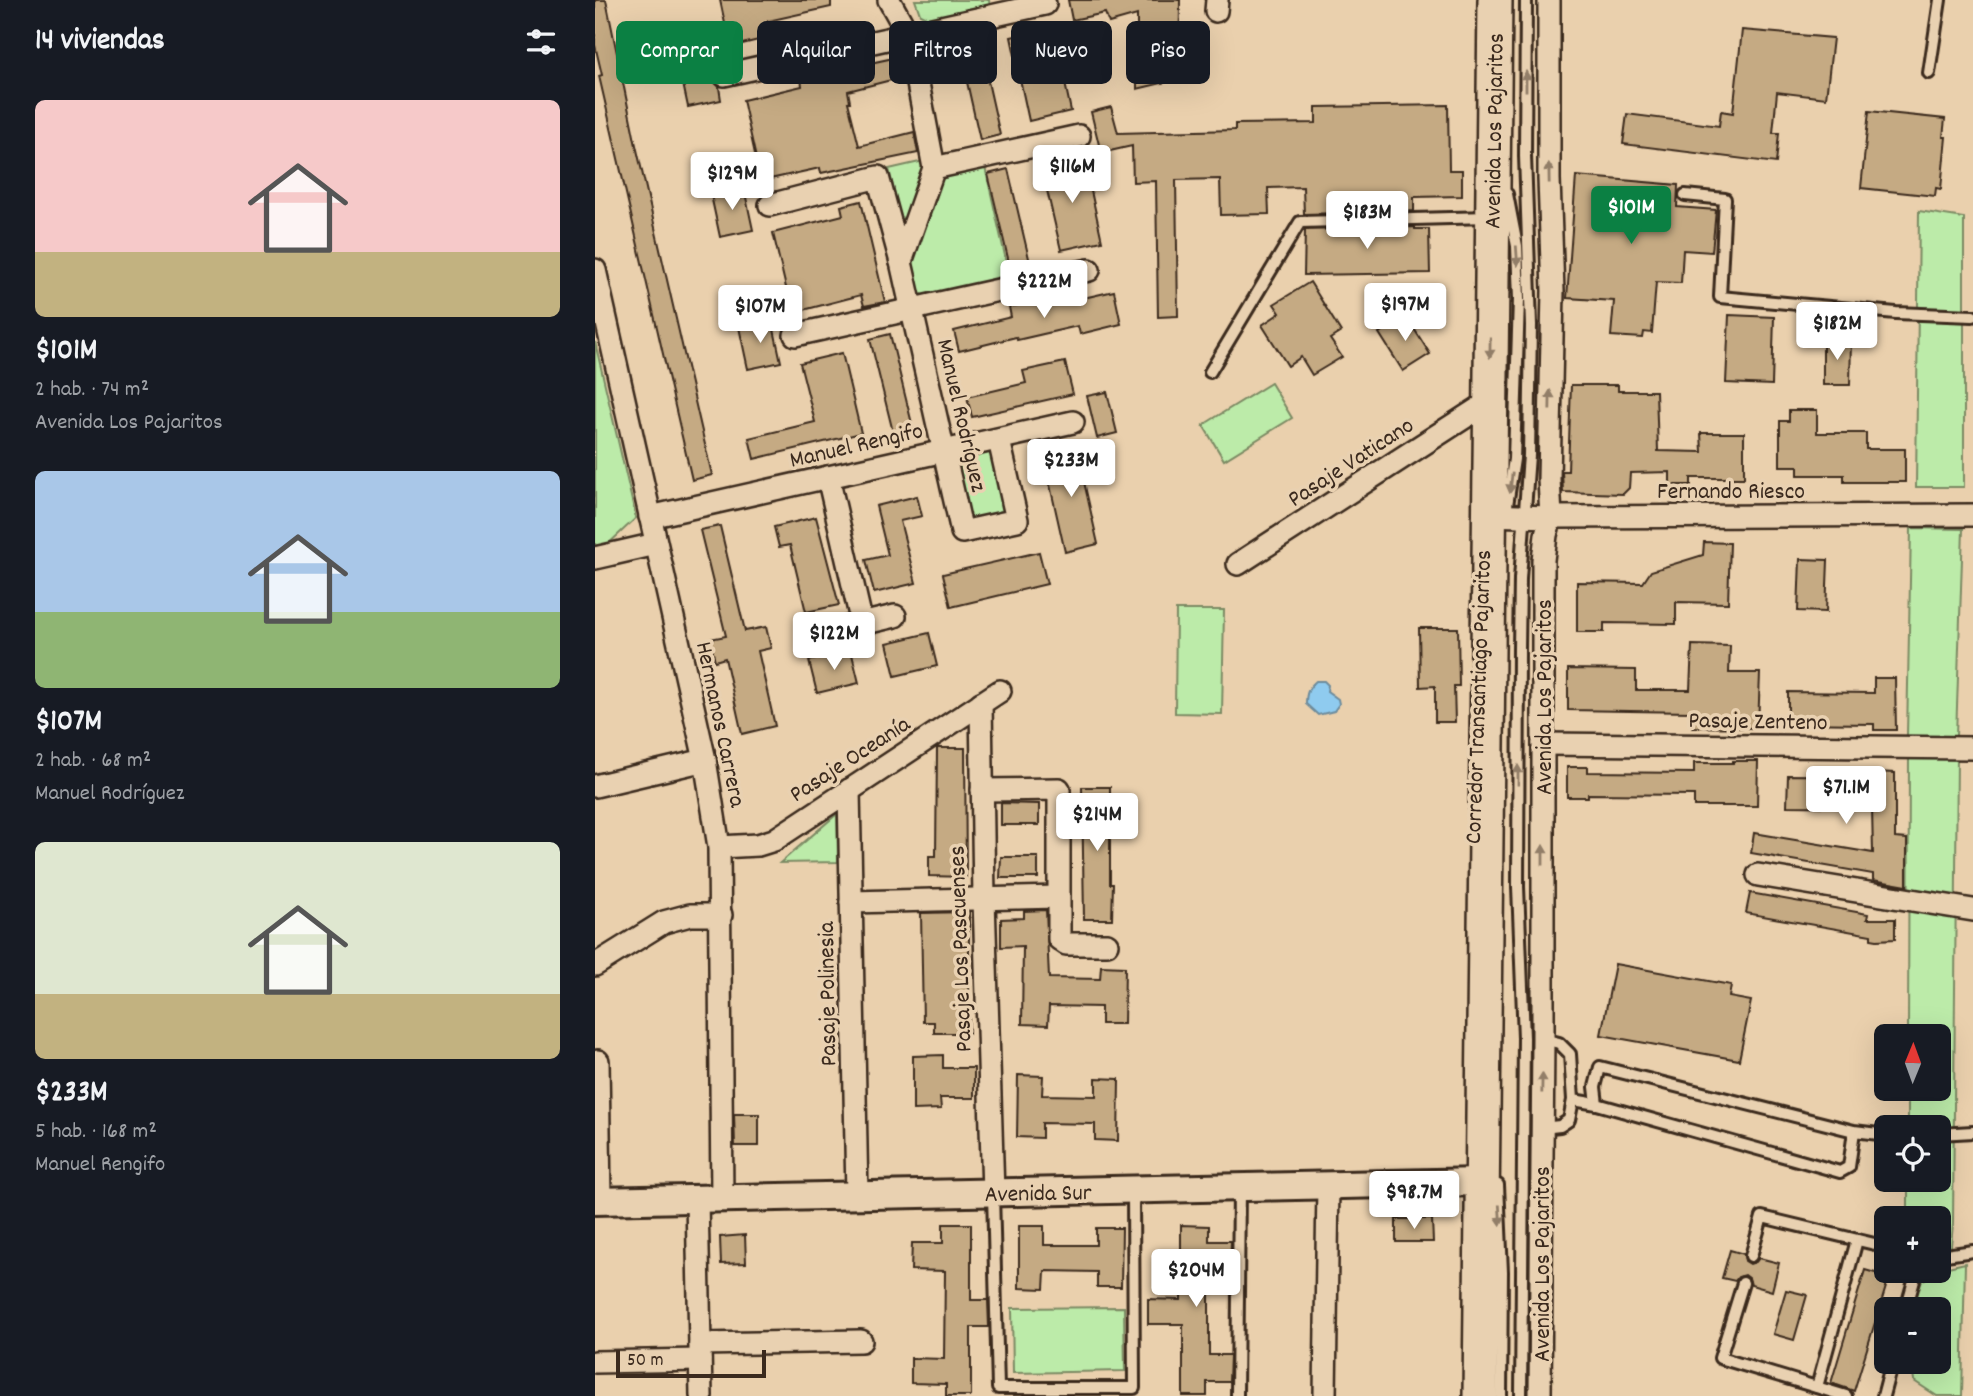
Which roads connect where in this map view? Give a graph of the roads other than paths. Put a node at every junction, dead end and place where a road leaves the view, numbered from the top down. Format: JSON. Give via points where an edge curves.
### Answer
{"nodes":[{"id":1,"x":889,"y":0,"type":"edge"},
{"id":2,"x":1495,"y":0,"type":"edge"},
{"id":3,"x":1502,"y":0,"type":"edge"},
{"id":4,"x":1526,"y":0,"type":"edge"},
{"id":5,"x":1549,"y":0,"type":"edge"},
{"id":6,"x":1940,"y":0,"type":"edge"},
{"id":7,"x":1045,"y":4,"type":"dead end"},
{"id":8,"x":901,"y":21,"type":"edge"},
{"id":9,"x":973,"y":21,"type":"edge"},
{"id":10,"x":889,"y":40,"type":"edge"},
{"id":11,"x":743,"y":71,"type":"edge"},
{"id":12,"x":1929,"y":73,"type":"dead end"},
{"id":13,"x":918,"y":84,"type":"edge"},
{"id":14,"x":1079,"y":136,"type":"dead end"},
{"id":15,"x":1505,"y":167,"type":"dead end"},
{"id":16,"x":934,"y":168,"type":"junction"},
{"id":17,"x":1506,"y":180,"type":"dead end"},
{"id":18,"x":1685,"y":195,"type":"dead end"},
{"id":19,"x":771,"y":205,"type":"dead end"},
{"id":20,"x":1492,"y":217,"type":"junction"},
{"id":21,"x":901,"y":262,"type":"junction"},
{"id":22,"x":595,"y":270,"type":"edge"},
{"id":23,"x":1089,"y":270,"type":"dead end"},
{"id":24,"x":912,"y":309,"type":"junction"},
{"id":25,"x":1973,"y":316,"type":"edge"},
{"id":26,"x":601,"y":327,"type":"edge"},
{"id":27,"x":795,"y":335,"type":"dead end"},
{"id":28,"x":1210,"y":372,"type":"dead end"},
{"id":29,"x":1490,"y":401,"type":"junction"},
{"id":30,"x":1073,"y":422,"type":"dead end"},
{"id":31,"x":999,"y":440,"type":"junction"},
{"id":32,"x":943,"y":452,"type":"junction"},
{"id":33,"x":828,"y":477,"type":"junction"},
{"id":34,"x":1973,"y":515,"type":"edge"},
{"id":35,"x":650,"y":517,"type":"junction"},
{"id":36,"x":1551,"y":517,"type":"junction"},
{"id":37,"x":1505,"y":519,"type":"junction"},
{"id":38,"x":656,"y":544,"type":"junction"},
{"id":39,"x":1501,"y":556,"type":"dead end"},
{"id":40,"x":595,"y":558,"type":"edge"},
{"id":41,"x":1238,"y":564,"type":"dead end"},
{"id":42,"x":895,"y":616,"type":"dead end"},
{"id":43,"x":862,"y":624,"type":"junction"},
{"id":44,"x":832,"y":631,"type":"dead end"},
{"id":45,"x":1000,"y":691,"type":"dead end"},
{"id":46,"x":981,"y":703,"type":"junction"},
{"id":47,"x":1543,"y":744,"type":"junction"},
{"id":48,"x":1973,"y":748,"type":"edge"},
{"id":49,"x":705,"y":760,"type":"junction"},
{"id":50,"x":595,"y":786,"type":"edge"},
{"id":51,"x":849,"y":790,"type":"junction"},
{"id":52,"x":982,"y":790,"type":"junction"},
{"id":53,"x":719,"y":847,"type":"junction"},
{"id":54,"x":1758,"y":875,"type":"dead end"},
{"id":55,"x":1058,"y":897,"type":"junction"},
{"id":56,"x":983,"y":899,"type":"junction"},
{"id":57,"x":851,"y":902,"type":"junction"},
{"id":58,"x":1973,"y":910,"type":"edge"},
{"id":59,"x":721,"y":915,"type":"junction"},
{"id":60,"x":1107,"y":944,"type":"dead end"},
{"id":61,"x":595,"y":965,"type":"edge"},
{"id":62,"x":1543,"y":1039,"type":"junction"},
{"id":63,"x":598,"y":1061,"type":"dead end"},
{"id":64,"x":1573,"y":1100,"type":"junction"},
{"id":65,"x":1597,"y":1104,"type":"junction"},
{"id":66,"x":1541,"y":1128,"type":"junction"},
{"id":67,"x":1854,"y":1132,"type":"junction"},
{"id":68,"x":1973,"y":1132,"type":"edge"},
{"id":69,"x":1951,"y":1133,"type":"edge"},
{"id":70,"x":1874,"y":1134,"type":"edge"},
{"id":71,"x":1491,"y":1169,"type":"junction"},
{"id":72,"x":1328,"y":1185,"type":"junction"},
{"id":73,"x":1239,"y":1188,"type":"junction"},
{"id":74,"x":1133,"y":1190,"type":"junction"},
{"id":75,"x":993,"y":1193,"type":"junction"},
{"id":76,"x":857,"y":1196,"type":"junction"},
{"id":77,"x":709,"y":1199,"type":"junction"},
{"id":78,"x":597,"y":1201,"type":"edge"},
{"id":79,"x":1857,"y":1240,"type":"junction"},
{"id":80,"x":1874,"y":1244,"type":"edge"},
{"id":81,"x":1973,"y":1251,"type":"edge"},
{"id":82,"x":1951,"y":1254,"type":"edge"},
{"id":83,"x":1751,"y":1255,"type":"dead end"},
{"id":84,"x":1742,"y":1283,"type":"dead end"},
{"id":85,"x":861,"y":1341,"type":"dead end"},
{"id":86,"x":700,"y":1352,"type":"junction"},
{"id":87,"x":595,"y":1362,"type":"edge"},
{"id":88,"x":1889,"y":1374,"type":"edge"},
{"id":89,"x":1817,"y":1387,"type":"junction"},
{"id":90,"x":701,"y":1396,"type":"edge"},
{"id":91,"x":1237,"y":1396,"type":"edge"},
{"id":92,"x":1325,"y":1396,"type":"edge"},
{"id":93,"x":1481,"y":1396,"type":"edge"},
{"id":94,"x":1501,"y":1396,"type":"edge"},
{"id":95,"x":1521,"y":1396,"type":"edge"},
{"id":96,"x":1540,"y":1396,"type":"edge"},
{"id":97,"x":1846,"y":1396,"type":"edge"},
{"id":98,"x":1883,"y":1396,"type":"edge"}],
"edges":[{"from":1,"to":8,"type":"street"},
{"from":2,"to":20,"type":"main road","name":"Avenida Los Pajaritos"},
{"from":3,"to":15,"type":"lane"},
{"from":37,"to":4,"type":"lane","name":"Corredor Transantiago Pajaritos","one_way":true,"via":[[1529,455]]},
{"from":36,"to":5,"type":"street","name":"Avenida Los Pajaritos","one_way":true},
{"from":6,"to":12,"type":"lane"},
{"from":7,"to":9,"type":"street"},
{"from":10,"to":11,"type":"street"},
{"from":13,"to":16,"type":"street"},
{"from":14,"to":16,"type":"street"},
{"from":16,"to":21,"type":"street"},
{"from":17,"to":37,"type":"lane","name":"Corredor Transantiago Pajaritos","one_way":true,"via":[[1517,246],[1519,299],[1514,459]]},
{"from":18,"to":25,"type":"lane","via":[[1725,199],[1720,296]]},
{"from":19,"to":21,"type":"street","name":"Manuel Rodríguez","via":[[877,177]]},
{"from":20,"to":28,"type":"lane","via":[[1300,222]]},
{"from":20,"to":29,"type":"main road","name":"Avenida Los Pajaritos","one_way":true},
{"from":21,"to":24,"type":"street","name":"Manuel Rodríguez"},
{"from":22,"to":26,"type":"street","name":"Hermanos Carrera"},
{"from":23,"to":24,"type":"street","name":"Manuel Rodríguez"},
{"from":24,"to":27,"type":"street","name":"Manuel Rodríguez"},
{"from":24,"to":32,"type":"street","name":"Manuel Rodríguez"},
{"from":26,"to":35,"type":"street","name":"Hermanos Carrera"},
{"from":29,"to":37,"type":"main road","name":"Avenida Los Pajaritos"},
{"from":29,"to":41,"type":"street","name":"Pasaje Vaticano"},
{"from":30,"to":31,"type":"street","name":"Manuel Rengifo"},
{"from":31,"to":32,"type":"street","name":"Manuel Rengifo"},
{"from":31,"to":32,"type":"street","name":"Manuel Rodríguez","via":[[1017,520],[962,532]]},
{"from":32,"to":33,"type":"street","name":"Manuel Rengifo"},
{"from":33,"to":35,"type":"street","name":"Manuel Rengifo"},
{"from":33,"to":43,"type":"street"},
{"from":34,"to":36,"type":"street","name":"Fernando Riesco"},
{"from":35,"to":38,"type":"street","name":"Hermanos Carrera"},
{"from":36,"to":37,"type":"street","name":"Fernando Riesco"},
{"from":36,"to":47,"type":"street","name":"Avenida Los Pajaritos","via":[[1543,560]]},
{"from":37,"to":71,"type":"main road","name":"Avenida Los Pajaritos"},
{"from":95,"to":37,"type":"lane","name":"Corredor Transantiago Pajaritos","one_way":true,"via":[[1524,1038],[1518,887],[1519,637]]},
{"from":38,"to":40,"type":"street"},
{"from":38,"to":49,"type":"street","name":"Hermanos Carrera"},
{"from":39,"to":71,"type":"lane","name":"Corredor Transantiago Pajaritos"},
{"from":42,"to":43,"type":"street"},
{"from":43,"to":44,"type":"street"},
{"from":45,"to":46,"type":"street","name":"Pasaje Oceanía"},
{"from":46,"to":51,"type":"street","name":"Pasaje Oceanía"},
{"from":46,"to":52,"type":"street","name":"Pasaje Los Pascuenses"},
{"from":47,"to":48,"type":"street","name":"Pasaje Zenteno"},
{"from":62,"to":47,"type":"street","name":"Avenida Los Pajaritos","one_way":true},
{"from":49,"to":50,"type":"street"},
{"from":49,"to":53,"type":"street","name":"Hermanos Carrera"},
{"from":51,"to":53,"type":"street","name":"Pasaje Oceanía","via":[[774,840]]},
{"from":51,"to":57,"type":"street","name":"Pasaje Polinesia"},
{"from":52,"to":55,"type":"street","via":[[1059,789]]},
{"from":52,"to":56,"type":"street","name":"Pasaje Los Pascuenses"},
{"from":53,"to":59,"type":"street","name":"Hermanos Carrera"},
{"from":54,"to":58,"type":"street"},
{"from":55,"to":56,"type":"street"},
{"from":55,"to":60,"type":"street","via":[[1061,942]]},
{"from":56,"to":57,"type":"street"},
{"from":56,"to":75,"type":"street","name":"Pasaje Los Pascuenses"},
{"from":57,"to":76,"type":"street","name":"Pasaje Polinesia"},
{"from":59,"to":61,"type":"street","via":[[689,915],[664,922]]},
{"from":59,"to":77,"type":"street","name":"Hermanos Carrera"},
{"from":62,"to":64,"type":"lane","via":[[1559,1043],[1570,1054]]},
{"from":66,"to":62,"type":"street","name":"Avenida Los Pajaritos","one_way":true},
{"from":63,"to":78,"type":"street"},
{"from":64,"to":65,"type":"lane"},
{"from":64,"to":66,"type":"lane","via":[[1569,1120]]},
{"from":65,"to":67,"type":"lane","via":[[1840,1172],[1849,1167]]},
{"from":65,"to":67,"type":"lane","via":[[1600,1067]]},
{"from":66,"to":96,"type":"street","name":"Avenida Los Pajaritos"},
{"from":67,"to":70,"type":"lane"},
{"from":68,"to":69,"type":"lane"},
{"from":71,"to":72,"type":"street","name":"Avenida Sur"},
{"from":71,"to":93,"type":"main road","name":"Avenida Los Pajaritos"},
{"from":71,"to":94,"type":"lane","name":"Corredor Transantiago Pajaritos","one_way":true,"via":[[1502,1272]]},
{"from":72,"to":73,"type":"street","name":"Avenida Sur"},
{"from":72,"to":92,"type":"street"},
{"from":73,"to":74,"type":"street","name":"Avenida Sur"},
{"from":73,"to":91,"type":"lane"},
{"from":74,"to":75,"type":"street","name":"Avenida Sur"},
{"from":74,"to":75,"type":"lane","via":[[1134,1388],[998,1388]]},
{"from":75,"to":76,"type":"street","name":"Avenida Sur"},
{"from":76,"to":77,"type":"street","name":"Avenida Sur"},
{"from":77,"to":78,"type":"street","name":"Avenida Sur"},
{"from":77,"to":86,"type":"street","name":"Hermanos Carrera"},
{"from":79,"to":80,"type":"lane"},
{"from":79,"to":83,"type":"lane","via":[[1762,1217]]},
{"from":79,"to":89,"type":"lane"},
{"from":81,"to":82,"type":"lane"},
{"from":84,"to":89,"type":"lane","via":[[1720,1358]]},
{"from":85,"to":86,"type":"street"},
{"from":86,"to":87,"type":"street"},
{"from":86,"to":90,"type":"street","name":"Hermanos Carrera"},
{"from":88,"to":98,"type":"lane"},
{"from":89,"to":97,"type":"lane"}]}
